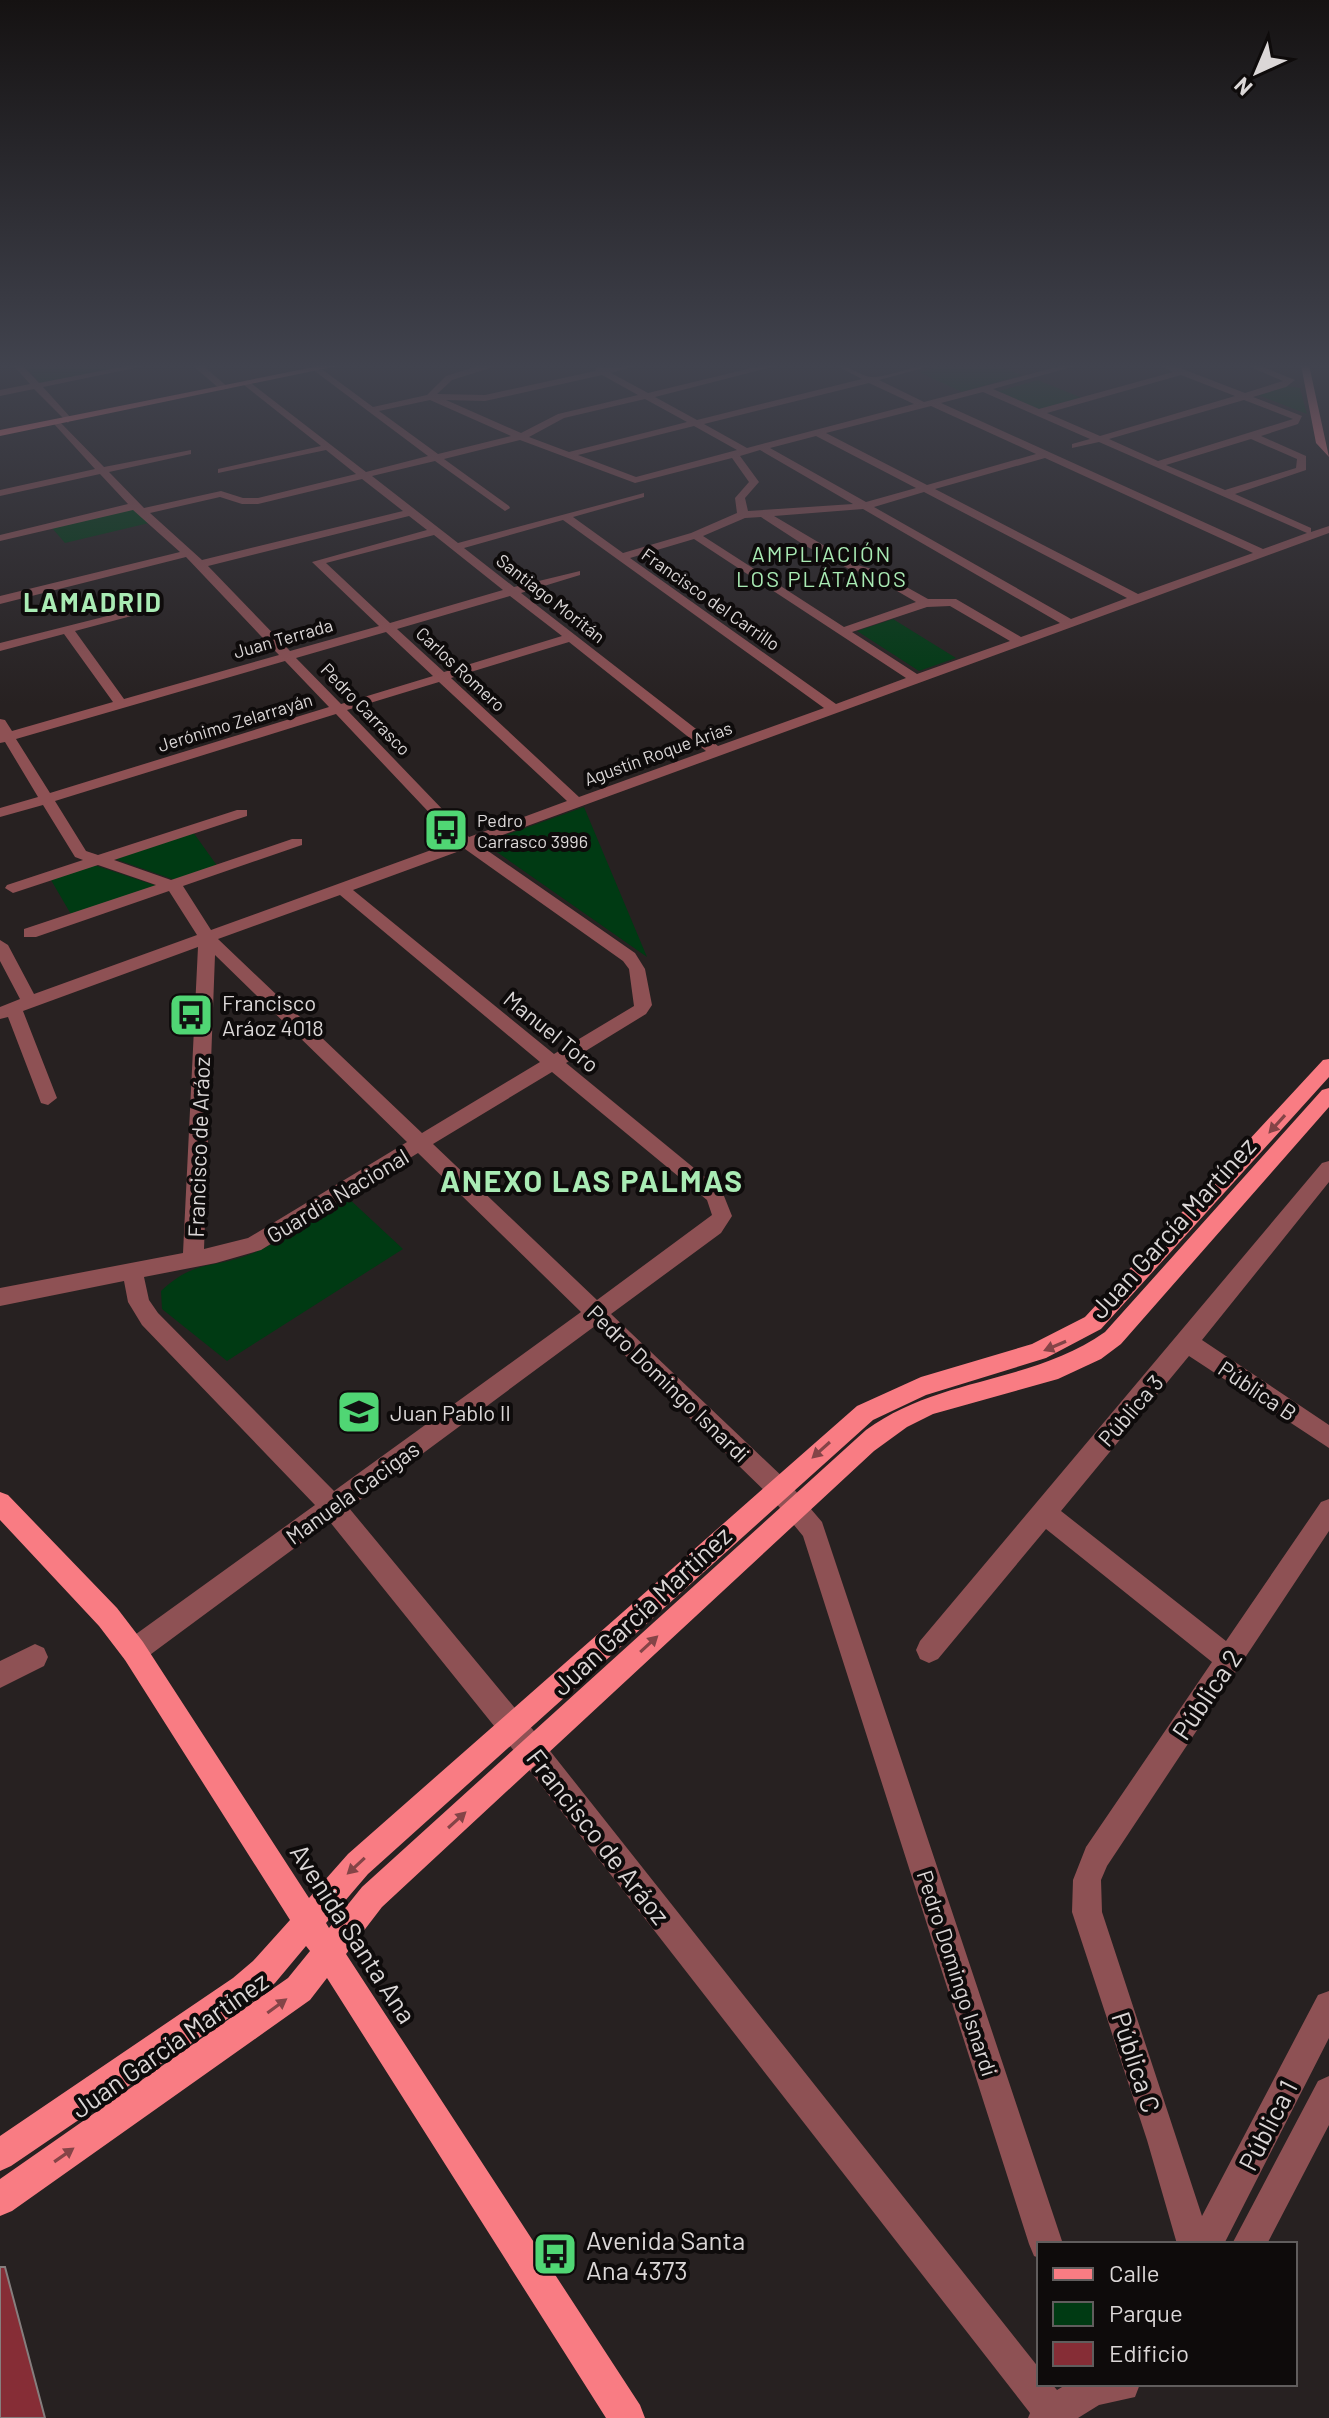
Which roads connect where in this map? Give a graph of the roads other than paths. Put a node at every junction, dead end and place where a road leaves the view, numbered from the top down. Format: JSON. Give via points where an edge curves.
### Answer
{"nodes":[{"id":1,"x":67,"y":478,"type":"edge"},
{"id":2,"x":108,"y":478,"type":"edge"},
{"id":3,"x":357,"y":478,"type":"edge"},
{"id":4,"x":367,"y":478,"type":"edge"},
{"id":5,"x":465,"y":478,"type":"edge"},
{"id":6,"x":751,"y":478,"type":"edge"},
{"id":7,"x":815,"y":478,"type":"edge"},
{"id":8,"x":904,"y":478,"type":"edge"},
{"id":9,"x":967,"y":478,"type":"edge"},
{"id":10,"x":1098,"y":478,"type":"edge"},
{"id":11,"x":1189,"y":478,"type":"edge"},
{"id":12,"x":1276,"y":478,"type":"edge"},
{"id":13,"x":927,"y":490,"type":"junction"},
{"id":14,"x":0,"y":493,"type":"edge"},
{"id":15,"x":1225,"y":494,"type":"junction"},
{"id":16,"x":640,"y":495,"type":"dead end"},
{"id":17,"x":864,"y":506,"type":"junction"},
{"id":18,"x":505,"y":508,"type":"dead end"},
{"id":19,"x":138,"y":509,"type":"junction"},
{"id":20,"x":411,"y":512,"type":"junction"},
{"id":21,"x":762,"y":513,"type":"junction"},
{"id":22,"x":743,"y":515,"type":"junction"},
{"id":23,"x":565,"y":517,"type":"junction"},
{"id":24,"x":1329,"y":529,"type":"edge"},
{"id":25,"x":1307,"y":530,"type":"dead end"},
{"id":26,"x":436,"y":531,"type":"junction"},
{"id":27,"x":695,"y":535,"type":"junction"},
{"id":28,"x":0,"y":538,"type":"edge"},
{"id":29,"x":456,"y":547,"type":"junction"},
{"id":30,"x":189,"y":553,"type":"junction"},
{"id":31,"x":1263,"y":553,"type":"junction"},
{"id":32,"x":621,"y":557,"type":"junction"},
{"id":33,"x":200,"y":564,"type":"junction"},
{"id":34,"x":576,"y":573,"type":"dead end"},
{"id":35,"x":513,"y":590,"type":"junction"},
{"id":36,"x":1138,"y":599,"type":"junction"},
{"id":37,"x":0,"y":600,"type":"edge"},
{"id":38,"x":926,"y":603,"type":"junction"},
{"id":39,"x":135,"y":611,"type":"dead end"},
{"id":40,"x":1072,"y":624,"type":"junction"},
{"id":41,"x":390,"y":626,"type":"junction"},
{"id":42,"x":67,"y":629,"type":"junction"},
{"id":43,"x":843,"y":631,"type":"junction"},
{"id":44,"x":572,"y":637,"type":"junction"},
{"id":45,"x":1021,"y":642,"type":"junction"},
{"id":46,"x":0,"y":647,"type":"edge"},
{"id":47,"x":287,"y":656,"type":"junction"},
{"id":48,"x":443,"y":677,"type":"junction"},
{"id":49,"x":917,"y":680,"type":"junction"},
{"id":50,"x":121,"y":704,"type":"junction"},
{"id":51,"x":338,"y":709,"type":"junction"},
{"id":52,"x":836,"y":710,"type":"junction"},
{"id":53,"x":0,"y":723,"type":"edge"},
{"id":54,"x":4,"y":738,"type":"edge"},
{"id":55,"x":718,"y":753,"type":"junction"},
{"id":56,"x":48,"y":799,"type":"junction"},
{"id":57,"x":578,"y":804,"type":"junction"},
{"id":58,"x":0,"y":813,"type":"edge"},
{"id":59,"x":242,"y":813,"type":"dead end"},
{"id":60,"x":297,"y":842,"type":"dead end"},
{"id":61,"x":467,"y":844,"type":"junction"},
{"id":62,"x":97,"y":861,"type":"junction"},
{"id":63,"x":172,"y":885,"type":"junction"},
{"id":64,"x":13,"y":888,"type":"dead end"},
{"id":65,"x":342,"y":889,"type":"junction"},
{"id":66,"x":30,"y":933,"type":"dead end"},
{"id":67,"x":207,"y":938,"type":"junction"},
{"id":68,"x":0,"y":945,"type":"edge"},
{"id":69,"x":14,"y":1008,"type":"edge"},
{"id":70,"x":640,"y":1010,"type":"joint"},
{"id":71,"x":554,"y":1063,"type":"junction"},
{"id":72,"x":1329,"y":1065,"type":"edge"},
{"id":73,"x":1329,"y":1095,"type":"edge"},
{"id":74,"x":48,"y":1098,"type":"dead end"},
{"id":75,"x":421,"y":1145,"type":"junction"},
{"id":76,"x":1329,"y":1168,"type":"edge"},
{"id":77,"x":722,"y":1216,"type":"joint"},
{"id":78,"x":193,"y":1260,"type":"junction"},
{"id":79,"x":132,"y":1272,"type":"junction"},
{"id":80,"x":0,"y":1297,"type":"edge"},
{"id":81,"x":596,"y":1313,"type":"junction"},
{"id":82,"x":1188,"y":1343,"type":"junction"},
{"id":83,"x":1329,"y":1438,"type":"edge"},
{"id":84,"x":787,"y":1499,"type":"junction"},
{"id":85,"x":0,"y":1503,"type":"edge"},
{"id":86,"x":332,"y":1506,"type":"junction"},
{"id":87,"x":1329,"y":1510,"type":"edge"},
{"id":88,"x":1044,"y":1512,"type":"junction"},
{"id":89,"x":929,"y":1650,"type":"dead end"},
{"id":90,"x":134,"y":1651,"type":"junction"},
{"id":91,"x":35,"y":1657,"type":"dead end"},
{"id":92,"x":1230,"y":1660,"type":"junction"},
{"id":93,"x":0,"y":1675,"type":"edge"},
{"id":94,"x":514,"y":1729,"type":"junction"},
{"id":95,"x":533,"y":1752,"type":"junction"},
{"id":96,"x":1087,"y":1880,"type":"joint"},
{"id":97,"x":308,"y":1920,"type":"junction"},
{"id":98,"x":330,"y":1954,"type":"junction"},
{"id":99,"x":1329,"y":2006,"type":"edge"},
{"id":100,"x":1329,"y":2092,"type":"edge"},
{"id":101,"x":0,"y":2155,"type":"edge"},
{"id":102,"x":0,"y":2199,"type":"edge"},
{"id":103,"x":1045,"y":2242,"type":"edge"},
{"id":104,"x":1193,"y":2242,"type":"edge"},
{"id":105,"x":1207,"y":2242,"type":"edge"},
{"id":106,"x":1250,"y":2242,"type":"edge"},
{"id":107,"x":1099,"y":2386,"type":"edge"},
{"id":108,"x":1050,"y":2416,"type":"edge"},
{"id":109,"x":627,"y":2418,"type":"edge"}],
"edges":[{"from":1,"to":14,"type":"street"},
{"from":2,"to":19,"type":"street","name":"Pedro Carrasco"},
{"from":3,"to":19,"type":"street","via":[[258,501],[221,494]]},
{"from":4,"to":20,"type":"street","name":"Santiago Moritán"},
{"from":5,"to":18,"type":"street"},
{"from":6,"to":22,"type":"street","via":[[754,482],[740,498]]},
{"from":7,"to":17,"type":"street"},
{"from":8,"to":13,"type":"street"},
{"from":9,"to":13,"type":"street"},
{"from":10,"to":31,"type":"street"},
{"from":11,"to":15,"type":"street"},
{"from":12,"to":15,"type":"street"},
{"from":13,"to":17,"type":"street"},
{"from":13,"to":36,"type":"street"},
{"from":15,"to":25,"type":"street"},
{"from":16,"to":23,"type":"street"},
{"from":17,"to":21,"type":"street"},
{"from":17,"to":40,"type":"street"},
{"from":19,"to":28,"type":"street"},
{"from":19,"to":30,"type":"street","name":"Pedro Carrasco"},
{"from":20,"to":26,"type":"street","name":"Santiago Moritán"},
{"from":20,"to":33,"type":"street"},
{"from":21,"to":22,"type":"street"},
{"from":21,"to":38,"type":"street","via":[[808,543]]},
{"from":22,"to":27,"type":"street"},
{"from":23,"to":29,"type":"street"},
{"from":23,"to":32,"type":"street","name":"Francisco del Carrillo"},
{"from":24,"to":31,"type":"street","name":"Agustín Roque Arias"},
{"from":26,"to":29,"type":"street","name":"Santiago Moritán"},
{"from":26,"to":41,"type":"street","name":"Carlos Romero","via":[[318,562]]},
{"from":27,"to":32,"type":"street"},
{"from":27,"to":43,"type":"street"},
{"from":29,"to":35,"type":"street","name":"Santiago Moritán"},
{"from":30,"to":33,"type":"street","name":"Pedro Carrasco"},
{"from":30,"to":37,"type":"street"},
{"from":31,"to":36,"type":"street","name":"Agustín Roque Arias"},
{"from":32,"to":52,"type":"street","name":"Francisco del Carrillo"},
{"from":33,"to":47,"type":"street","name":"Pedro Carrasco"},
{"from":34,"to":35,"type":"street","name":"Juan Terrada"},
{"from":35,"to":41,"type":"street","name":"Juan Terrada"},
{"from":35,"to":44,"type":"street","name":"Santiago Moritán"},
{"from":36,"to":40,"type":"street","name":"Agustín Roque Arias"},
{"from":38,"to":43,"type":"street"},
{"from":38,"to":45,"type":"street","via":[[952,602]]},
{"from":39,"to":42,"type":"street"},
{"from":40,"to":45,"type":"street","name":"Agustín Roque Arias"},
{"from":41,"to":47,"type":"street","name":"Juan Terrada"},
{"from":41,"to":48,"type":"street","name":"Carlos Romero"},
{"from":42,"to":46,"type":"street"},
{"from":42,"to":50,"type":"street"},
{"from":43,"to":49,"type":"street"},
{"from":44,"to":48,"type":"street","name":"Jerónimo Zelarrayán"},
{"from":44,"to":55,"type":"street","name":"Santiago Moritán"},
{"from":45,"to":49,"type":"street","name":"Agustín Roque Arias"},
{"from":47,"to":50,"type":"street","name":"Juan Terrada"},
{"from":47,"to":51,"type":"street","name":"Pedro Carrasco"},
{"from":48,"to":51,"type":"street","name":"Jerónimo Zelarrayán"},
{"from":48,"to":57,"type":"street","name":"Carlos Romero"},
{"from":49,"to":52,"type":"street","name":"Agustín Roque Arias"},
{"from":50,"to":54,"type":"street","name":"Juan Terrada"},
{"from":51,"to":56,"type":"street","name":"Jerónimo Zelarrayán"},
{"from":51,"to":61,"type":"street","name":"Pedro Carrasco"},
{"from":52,"to":55,"type":"street","name":"Agustín Roque Arias"},
{"from":53,"to":54,"type":"street"},
{"from":54,"to":56,"type":"street"},
{"from":55,"to":57,"type":"street","name":"Agustín Roque Arias"},
{"from":56,"to":58,"type":"street","name":"Jerónimo Zelarrayán"},
{"from":56,"to":62,"type":"street","via":[[80,854]]},
{"from":57,"to":61,"type":"street","name":"Agustín Roque Arias"},
{"from":59,"to":62,"type":"street"},
{"from":60,"to":63,"type":"street"},
{"from":61,"to":65,"type":"street","name":"Agustín Roque Arias"},
{"from":61,"to":70,"type":"street","name":"Pedro Carrasco","via":[[629,957],[637,969]]},
{"from":62,"to":63,"type":"street"},
{"from":62,"to":64,"type":"street"},
{"from":63,"to":66,"type":"street"},
{"from":63,"to":67,"type":"street","name":"Pedro Domingo Isnardi"},
{"from":65,"to":67,"type":"street","name":"Agustín Roque Arias"},
{"from":65,"to":71,"type":"street","name":"Manuel Toro"},
{"from":67,"to":69,"type":"street","name":"Agustín Roque Arias"},
{"from":67,"to":75,"type":"street","name":"Pedro Domingo Isnardi"},
{"from":67,"to":78,"type":"street","name":"Francisco de Aráoz"},
{"from":68,"to":69,"type":"street"},
{"from":69,"to":74,"type":"street"},
{"from":70,"to":71,"type":"street","name":"Guardia Nacional"},
{"from":71,"to":75,"type":"street","name":"Guardia Nacional"},
{"from":71,"to":77,"type":"street","name":"Manuel Toro","via":[[715,1196]]},
{"from":72,"to":84,"type":"main road","name":"Juan García Martínez","one_way":true,"via":[[1093,1323],[1052,1348],[890,1398],[854,1422]]},
{"from":73,"to":84,"type":"main road","name":"Juan García Martínez","via":[[1131,1320],[1095,1353],[1054,1372],[909,1414]]},
{"from":75,"to":78,"type":"street","name":"Guardia Nacional","via":[[254,1244]]},
{"from":75,"to":81,"type":"street","name":"Pedro Domingo Isnardi"},
{"from":76,"to":82,"type":"street","name":"Pública 3"},
{"from":77,"to":81,"type":"street","name":"Manuela Cacigas"},
{"from":78,"to":79,"type":"street","name":"Guardia Nacional"},
{"from":79,"to":80,"type":"street","name":"Guardia Nacional"},
{"from":79,"to":86,"type":"street","name":"Francisco de Aráoz","via":[[139,1302],[150,1319]]},
{"from":81,"to":84,"type":"street","name":"Pedro Domingo Isnardi"},
{"from":81,"to":86,"type":"street","name":"Manuela Cacigas"},
{"from":82,"to":83,"type":"street","name":"Pública B"},
{"from":82,"to":88,"type":"street","name":"Pública 3"},
{"from":84,"to":94,"type":"main road","name":"Juan García Martínez"},
{"from":95,"to":84,"type":"main road","name":"Juan García Martínez","one_way":true},
{"from":84,"to":103,"type":"street","name":"Pedro Domingo Isnardi","via":[[813,1530]]},
{"from":85,"to":90,"type":"main road","name":"Avenida Santa Ana"},
{"from":86,"to":90,"type":"street","name":"Manuela Cacigas"},
{"from":86,"to":94,"type":"street","name":"Francisco de Aráoz"},
{"from":87,"to":92,"type":"street","name":"Pública 2"},
{"from":88,"to":89,"type":"street","name":"Pública 3"},
{"from":88,"to":92,"type":"street"},
{"from":90,"to":97,"type":"main road","name":"Avenida Santa Ana"},
{"from":91,"to":93,"type":"street"},
{"from":92,"to":96,"type":"street","name":"Pública 2","via":[[1096,1857]]},
{"from":94,"to":95,"type":"street","name":"Francisco de Aráoz"},
{"from":94,"to":97,"type":"main road","name":"Juan García Martínez","one_way":true,"via":[[358,1864]]},
{"from":98,"to":95,"type":"main road","name":"Juan García Martínez","one_way":true,"via":[[372,1897]]},
{"from":95,"to":108,"type":"street","name":"Francisco de Aráoz"},
{"from":96,"to":104,"type":"street","name":"Pública C","via":[[1087,1912]]},
{"from":97,"to":98,"type":"main road","name":"Avenida Santa Ana"},
{"from":97,"to":101,"type":"main road","name":"Juan García Martínez","via":[[244,1989]]},
{"from":102,"to":98,"type":"main road","name":"Juan García Martínez","one_way":true,"via":[[278,2006]]},
{"from":98,"to":109,"type":"main road","name":"Avenida Santa Ana"},
{"from":99,"to":105,"type":"street","name":"Pública 1"},
{"from":100,"to":106,"type":"street"},
{"from":107,"to":108,"type":"street"}]}
